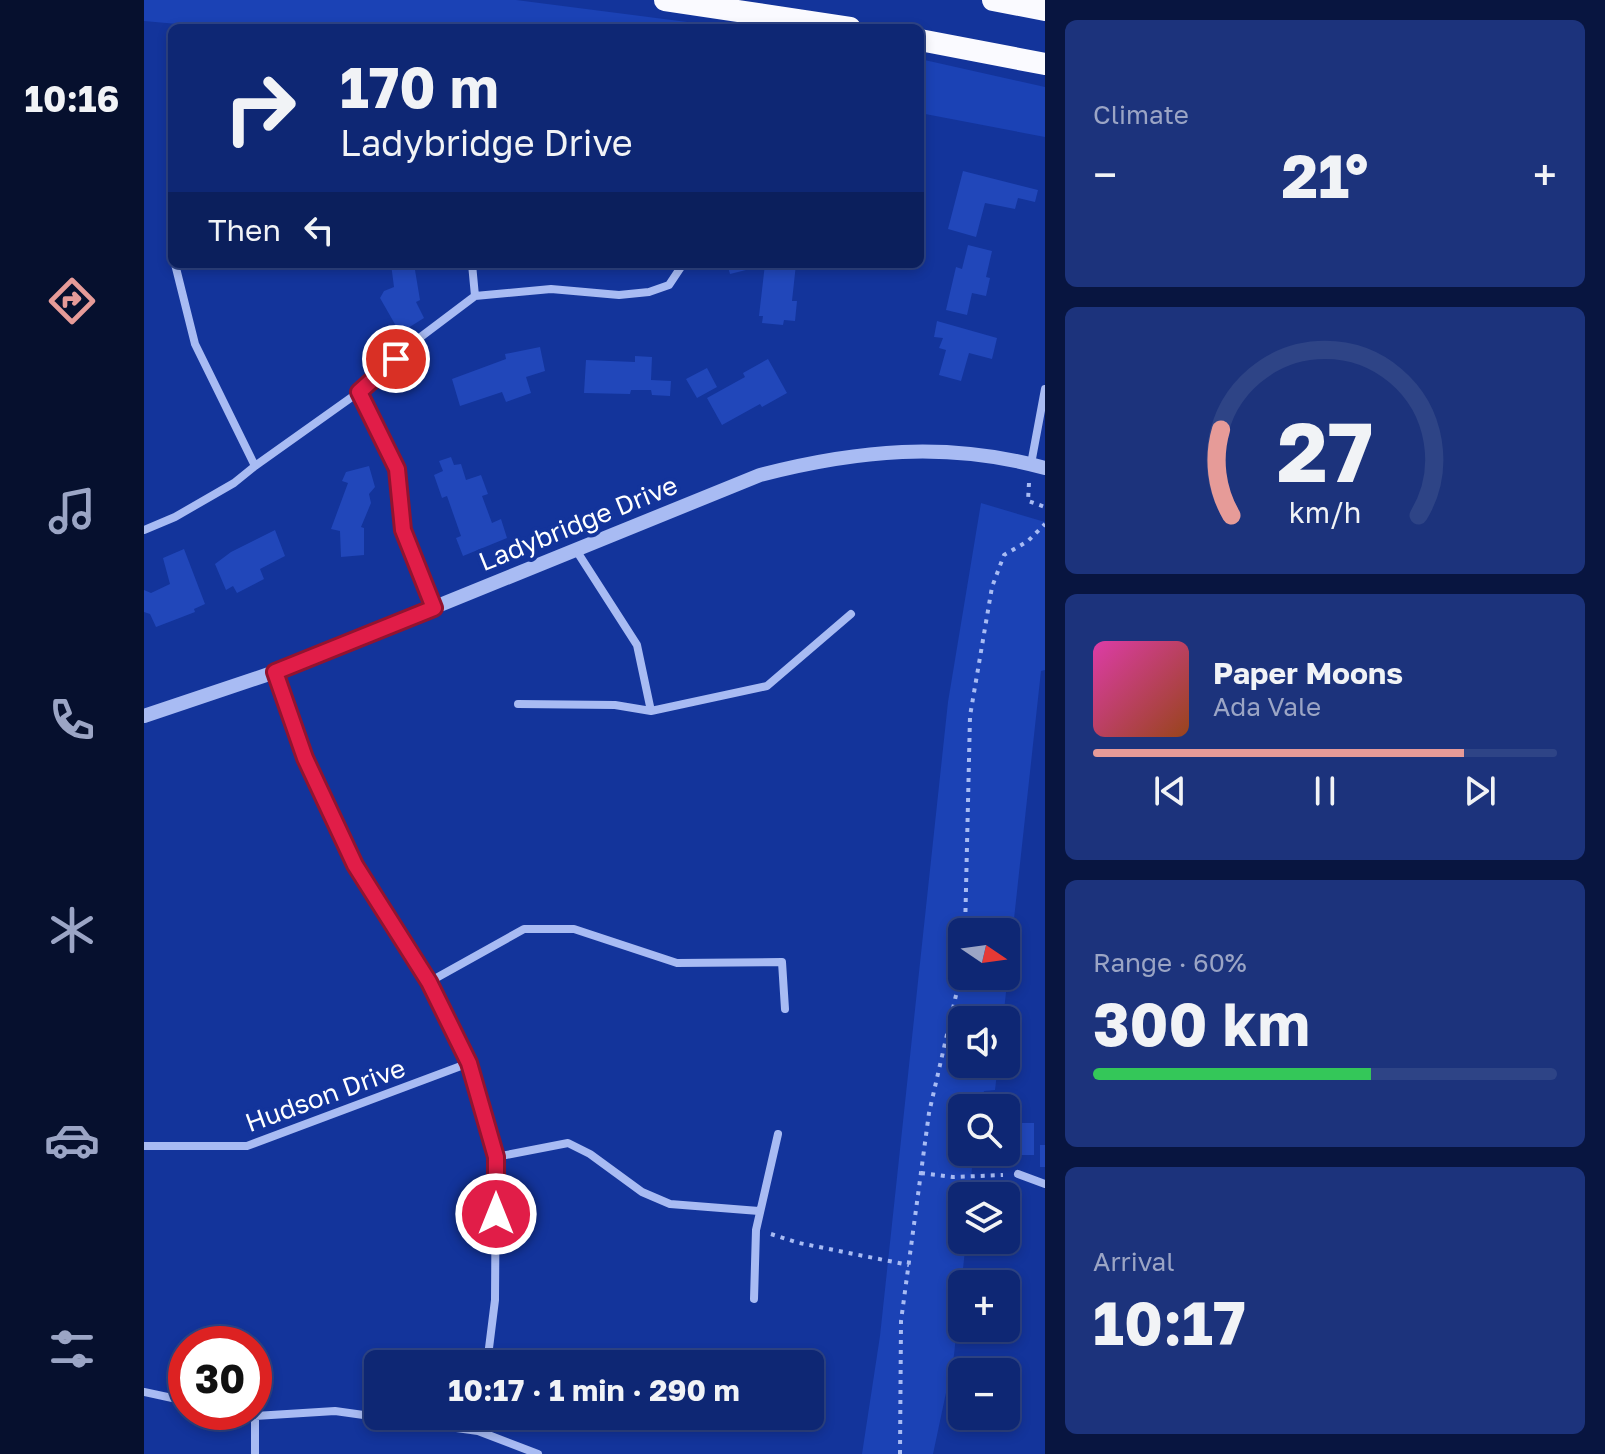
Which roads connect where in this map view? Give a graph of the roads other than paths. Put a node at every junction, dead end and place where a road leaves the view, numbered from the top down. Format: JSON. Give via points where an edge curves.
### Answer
{"nodes":[{"id":1,"x":665,"y":0,"type":"edge"},
{"id":2,"x":993,"y":0,"type":"edge"},
{"id":3,"x":1045,"y":10,"type":"edge"},
{"id":4,"x":824,"y":24,"type":"edge"},
{"id":5,"x":924,"y":41,"type":"edge"},
{"id":6,"x":1045,"y":64,"type":"edge"},
{"id":7,"x":176,"y":268,"type":"edge"},
{"id":8,"x":472,"y":268,"type":"edge"},
{"id":9,"x":680,"y":268,"type":"edge"},
{"id":10,"x":475,"y":296,"type":"junction"},
{"id":11,"x":1045,"y":389,"type":"edge"},
{"id":12,"x":359,"y":392,"type":"junction"},
{"id":13,"x":255,"y":466,"type":"junction"},
{"id":14,"x":1038,"y":466,"type":"edge"},
{"id":15,"x":144,"y":530,"type":"edge"},
{"id":16,"x":576,"y":550,"type":"junction"},
{"id":17,"x":434,"y":608,"type":"junction"},
{"id":18,"x":851,"y":614,"type":"dead end"},
{"id":19,"x":275,"y":672,"type":"junction"},
{"id":20,"x":518,"y":704,"type":"dead end"},
{"id":21,"x":651,"y":711,"type":"junction"},
{"id":22,"x":144,"y":716,"type":"edge"},
{"id":23,"x":429,"y":982,"type":"junction"},
{"id":24,"x":785,"y":1009,"type":"dead end"},
{"id":25,"x":469,"y":1063,"type":"junction"},
{"id":26,"x":778,"y":1134,"type":"dead end"},
{"id":27,"x":144,"y":1146,"type":"edge"},
{"id":28,"x":496,"y":1157,"type":"junction"},
{"id":29,"x":1018,"y":1174,"type":"road end"},
{"id":30,"x":1045,"y":1184,"type":"edge"},
{"id":31,"x":759,"y":1211,"type":"junction"},
{"id":32,"x":754,"y":1299,"type":"dead end"},
{"id":33,"x":489,"y":1350,"type":"edge"},
{"id":34,"x":144,"y":1392,"type":"edge"},
{"id":35,"x":168,"y":1397,"type":"edge"},
{"id":36,"x":272,"y":1415,"type":"edge"},
{"id":37,"x":255,"y":1430,"type":"edge"},
{"id":38,"x":478,"y":1431,"type":"joint"},
{"id":39,"x":255,"y":1454,"type":"edge"},
{"id":40,"x":538,"y":1454,"type":"edge"}],
"edges":[{"from":1,"to":4,"type":"highway"},
{"from":2,"to":3,"type":"highway"},
{"from":5,"to":6,"type":"highway"},
{"from":7,"to":13,"type":"street","via":[[195,344]]},
{"from":8,"to":10,"type":"street"},
{"from":9,"to":10,"type":"street","via":[[669,285],[649,292],[551,289]]},
{"from":10,"to":12,"type":"street"},
{"from":11,"to":14,"type":"street"},
{"from":12,"to":13,"type":"street"},
{"from":12,"to":17,"type":"street","via":[[397,469],[403,530]]},
{"from":13,"to":15,"type":"street","via":[[208,500]]},
{"from":14,"to":16,"type":"street","name":"Ladybridge Drive","via":[[927,450],[809,462],[760,475]]},
{"from":16,"to":17,"type":"street","name":"Ladybridge Drive"},
{"from":16,"to":21,"type":"street","via":[[637,645]]},
{"from":17,"to":19,"type":"street","name":"Ladybridge Drive"},
{"from":18,"to":21,"type":"street","via":[[767,686]]},
{"from":19,"to":22,"type":"street","name":"Ladybridge Drive"},
{"from":19,"to":23,"type":"street","via":[[305,758],[355,865]]},
{"from":20,"to":21,"type":"street","via":[[615,705]]},
{"from":23,"to":24,"type":"street","via":[[524,929],[574,929],[677,963],[782,962]]},
{"from":23,"to":25,"type":"street"},
{"from":25,"to":27,"type":"street","name":"Hudson Drive","via":[[247,1146]]},
{"from":25,"to":28,"type":"street"},
{"from":26,"to":31,"type":"street"},
{"from":28,"to":31,"type":"street","via":[[568,1143],[642,1192],[670,1204]]},
{"from":28,"to":33,"type":"street","via":[[495,1300]]},
{"from":29,"to":30,"type":"street"},
{"from":31,"to":32,"type":"street"},
{"from":34,"to":35,"type":"street"},
{"from":36,"to":38,"type":"street","via":[[335,1411]]},
{"from":37,"to":39,"type":"street"},
{"from":38,"to":40,"type":"street"}]}
